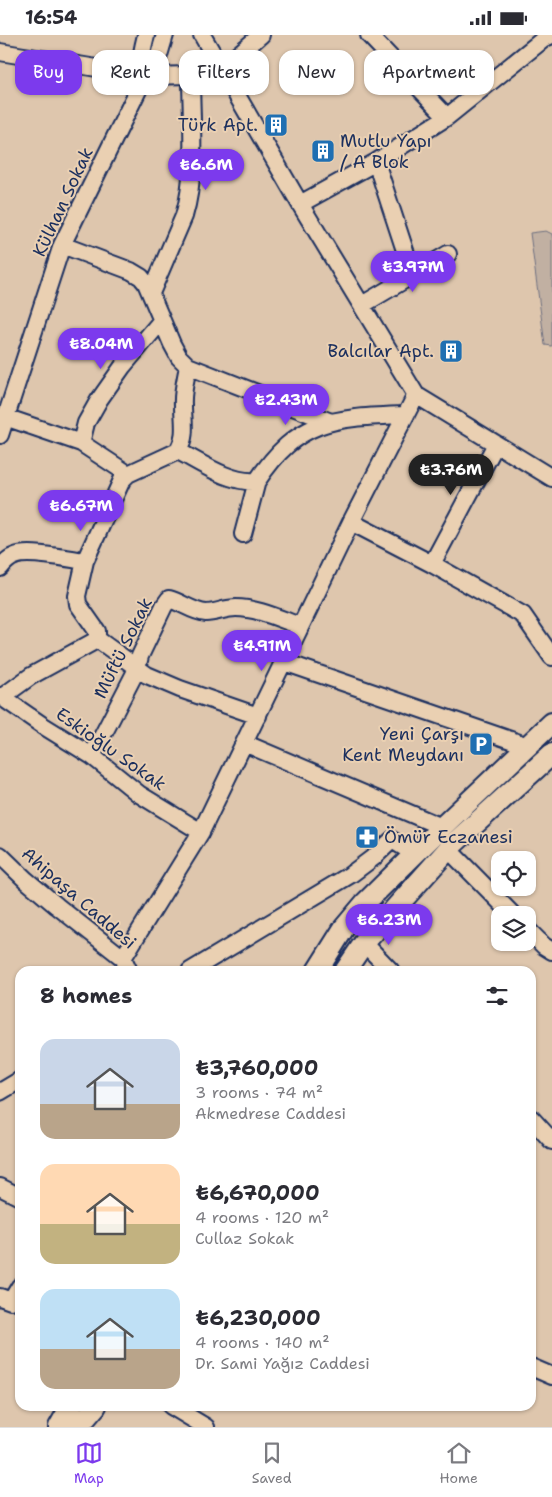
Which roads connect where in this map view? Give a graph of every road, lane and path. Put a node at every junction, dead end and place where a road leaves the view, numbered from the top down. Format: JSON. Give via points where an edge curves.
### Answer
{"nodes":[{"id":1,"x":146,"y":35,"type":"edge"},
{"id":2,"x":165,"y":35,"type":"edge"},
{"id":3,"x":202,"y":35,"type":"edge"},
{"id":4,"x":261,"y":35,"type":"edge"},
{"id":5,"x":369,"y":35,"type":"edge"},
{"id":6,"x":545,"y":36,"type":"edge"},
{"id":7,"x":143,"y":50,"type":"edge"},
{"id":8,"x":161,"y":50,"type":"edge"},
{"id":9,"x":210,"y":50,"type":"edge"},
{"id":10,"x":243,"y":50,"type":"edge"},
{"id":11,"x":0,"y":52,"type":"edge"},
{"id":12,"x":92,"y":67,"type":"edge"},
{"id":13,"x":136,"y":95,"type":"edge"},
{"id":14,"x":190,"y":95,"type":"edge"},
{"id":15,"x":236,"y":95,"type":"edge"},
{"id":16,"x":446,"y":117,"type":"junction"},
{"id":17,"x":376,"y":162,"type":"junction"},
{"id":18,"x":300,"y":204,"type":"junction"},
{"id":19,"x":62,"y":245,"type":"junction"},
{"id":20,"x":448,"y":254,"type":"dead end"},
{"id":21,"x":413,"y":275,"type":"junction"},
{"id":22,"x":151,"y":293,"type":"junction"},
{"id":23,"x":362,"y":305,"type":"junction"},
{"id":24,"x":162,"y":320,"type":"junction"},
{"id":25,"x":188,"y":366,"type":"junction"},
{"id":26,"x":416,"y":395,"type":"junction"},
{"id":27,"x":406,"y":415,"type":"junction"},
{"id":28,"x":5,"y":417,"type":"junction"},
{"id":29,"x":331,"y":422,"type":"junction"},
{"id":30,"x":0,"y":435,"type":"edge"},
{"id":31,"x":81,"y":443,"type":"junction"},
{"id":32,"x":496,"y":444,"type":"junction"},
{"id":33,"x":178,"y":451,"type":"junction"},
{"id":34,"x":128,"y":474,"type":"junction"},
{"id":35,"x":552,"y":478,"type":"edge"},
{"id":36,"x":257,"y":481,"type":"junction"},
{"id":37,"x":351,"y":523,"type":"junction"},
{"id":38,"x":243,"y":535,"type":"dead end"},
{"id":39,"x":85,"y":561,"type":"junction"},
{"id":40,"x":432,"y":564,"type":"junction"},
{"id":41,"x":0,"y":568,"type":"edge"},
{"id":42,"x":300,"y":626,"type":"junction"},
{"id":43,"x":97,"y":639,"type":"junction"},
{"id":44,"x":552,"y":657,"type":"edge"},
{"id":45,"x":284,"y":663,"type":"junction"},
{"id":46,"x":137,"y":669,"type":"junction"},
{"id":47,"x":1,"y":696,"type":"edge"},
{"id":48,"x":258,"y":716,"type":"junction"},
{"id":49,"x":552,"y":723,"type":"edge"},
{"id":50,"x":244,"y":743,"type":"junction"},
{"id":51,"x":528,"y":746,"type":"junction"},
{"id":52,"x":552,"y":754,"type":"edge"},
{"id":53,"x":92,"y":756,"type":"junction"},
{"id":54,"x":442,"y":827,"type":"junction"},
{"id":55,"x":201,"y":832,"type":"junction"},
{"id":56,"x":448,"y":849,"type":"junction"},
{"id":57,"x":415,"y":854,"type":"junction"},
{"id":58,"x":0,"y":855,"type":"edge"},
{"id":59,"x":504,"y":906,"type":"edge"},
{"id":60,"x":536,"y":938,"type":"edge"},
{"id":61,"x":364,"y":943,"type":"junction"},
{"id":62,"x":552,"y":951,"type":"edge"},
{"id":63,"x":126,"y":964,"type":"edge"},
{"id":64,"x":198,"y":966,"type":"edge"},
{"id":65,"x":320,"y":966,"type":"edge"},
{"id":66,"x":348,"y":966,"type":"edge"},
{"id":67,"x":386,"y":966,"type":"edge"},
{"id":68,"x":15,"y":1082,"type":"edge"},
{"id":69,"x":0,"y":1092,"type":"edge"},
{"id":70,"x":536,"y":1123,"type":"edge"},
{"id":71,"x":552,"y":1141,"type":"edge"},
{"id":72,"x":0,"y":1187,"type":"edge"},
{"id":73,"x":15,"y":1194,"type":"edge"},
{"id":74,"x":15,"y":1294,"type":"edge"},
{"id":75,"x":0,"y":1297,"type":"edge"},
{"id":76,"x":536,"y":1369,"type":"edge"},
{"id":77,"x":552,"y":1376,"type":"edge"},
{"id":78,"x":68,"y":1411,"type":"edge"},
{"id":79,"x":92,"y":1411,"type":"edge"},
{"id":80,"x":179,"y":1411,"type":"edge"},
{"id":81,"x":59,"y":1427,"type":"edge"},
{"id":82,"x":78,"y":1427,"type":"edge"},
{"id":83,"x":206,"y":1427,"type":"edge"}],
"edges":[{"from":1,"to":7,"type":"street"},
{"from":2,"to":8,"type":"street","name":"Külhan Sokak"},
{"from":3,"to":9,"type":"street"},
{"from":4,"to":10,"type":"street"},
{"from":5,"to":16,"type":"street"},
{"from":6,"to":16,"type":"street"},
{"from":11,"to":12,"type":"street"},
{"from":13,"to":19,"type":"street","name":"Külhan Sokak"},
{"from":14,"to":22,"type":"street","via":[[192,163],[188,203]]},
{"from":15,"to":18,"type":"street"},
{"from":16,"to":17,"type":"street"},
{"from":17,"to":18,"type":"street"},
{"from":17,"to":21,"type":"street"},
{"from":18,"to":23,"type":"street"},
{"from":19,"to":22,"type":"street","via":[[131,271],[141,277]]},
{"from":19,"to":28,"type":"street","name":"Külhan Sokak"},
{"from":20,"to":21,"type":"street"},
{"from":21,"to":23,"type":"street"},
{"from":22,"to":24,"type":"street"},
{"from":23,"to":26,"type":"street"},
{"from":24,"to":25,"type":"street","via":[[178,357]]},
{"from":24,"to":31,"type":"street","via":[[99,400],[86,423]]},
{"from":25,"to":29,"type":"street"},
{"from":25,"to":33,"type":"street","via":[[182,404],[184,433]]},
{"from":26,"to":27,"type":"street"},
{"from":26,"to":32,"type":"street"},
{"from":27,"to":29,"type":"street","via":[[356,417]]},
{"from":27,"to":37,"type":"street"},
{"from":28,"to":30,"type":"street","name":"Külhan Sokak"},
{"from":28,"to":31,"type":"street"},
{"from":29,"to":36,"type":"street","via":[[308,430],[289,442]]},
{"from":31,"to":34,"type":"street"},
{"from":32,"to":35,"type":"street"},
{"from":32,"to":40,"type":"street"},
{"from":33,"to":34,"type":"street"},
{"from":33,"to":36,"type":"street","via":[[241,481]]},
{"from":34,"to":39,"type":"street","via":[[116,491]]},
{"from":36,"to":38,"type":"street"},
{"from":37,"to":40,"type":"street"},
{"from":37,"to":42,"type":"street"},
{"from":39,"to":41,"type":"street","via":[[16,555]]},
{"from":39,"to":43,"type":"street","via":[[76,597],[97,631]]},
{"from":40,"to":44,"type":"street","via":[[523,615]]},
{"from":42,"to":45,"type":"street"},
{"from":42,"to":46,"type":"street","name":"Müftü Sokak","via":[[256,610],[231,608],[207,613],[169,599],[140,656]]},
{"from":43,"to":46,"type":"street"},
{"from":43,"to":47,"type":"street"},
{"from":45,"to":48,"type":"street"},
{"from":45,"to":51,"type":"street"},
{"from":46,"to":48,"type":"street","via":[[167,684]]},
{"from":46,"to":53,"type":"street","name":"Müftü Sokak"},
{"from":47,"to":53,"type":"street","name":"Eskioğlu Sokak"},
{"from":48,"to":50,"type":"street"},
{"from":49,"to":51,"type":"main road"},
{"from":50,"to":54,"type":"street"},
{"from":50,"to":55,"type":"street"},
{"from":51,"to":54,"type":"main road"},
{"from":52,"to":56,"type":"main road"},
{"from":53,"to":55,"type":"street","name":"Eskioğlu Sokak","via":[[139,794]]},
{"from":54,"to":57,"type":"main road"},
{"from":55,"to":63,"type":"street"},
{"from":56,"to":59,"type":"street"},
{"from":56,"to":61,"type":"main road"},
{"from":57,"to":64,"type":"street","via":[[392,840],[350,875]]},
{"from":57,"to":65,"type":"main road","via":[[366,902],[344,928]]},
{"from":58,"to":63,"type":"street","name":"Ahipaşa Caddesi"},
{"from":60,"to":62,"type":"street"},
{"from":61,"to":66,"type":"main road"},
{"from":61,"to":67,"type":"street"},
{"from":68,"to":69,"type":"street"},
{"from":70,"to":71,"type":"street"},
{"from":72,"to":73,"type":"street"},
{"from":74,"to":75,"type":"street","via":[[11,1301]]},
{"from":76,"to":77,"type":"street"},
{"from":78,"to":81,"type":"main road"},
{"from":79,"to":82,"type":"main road"},
{"from":80,"to":83,"type":"street"}]}
